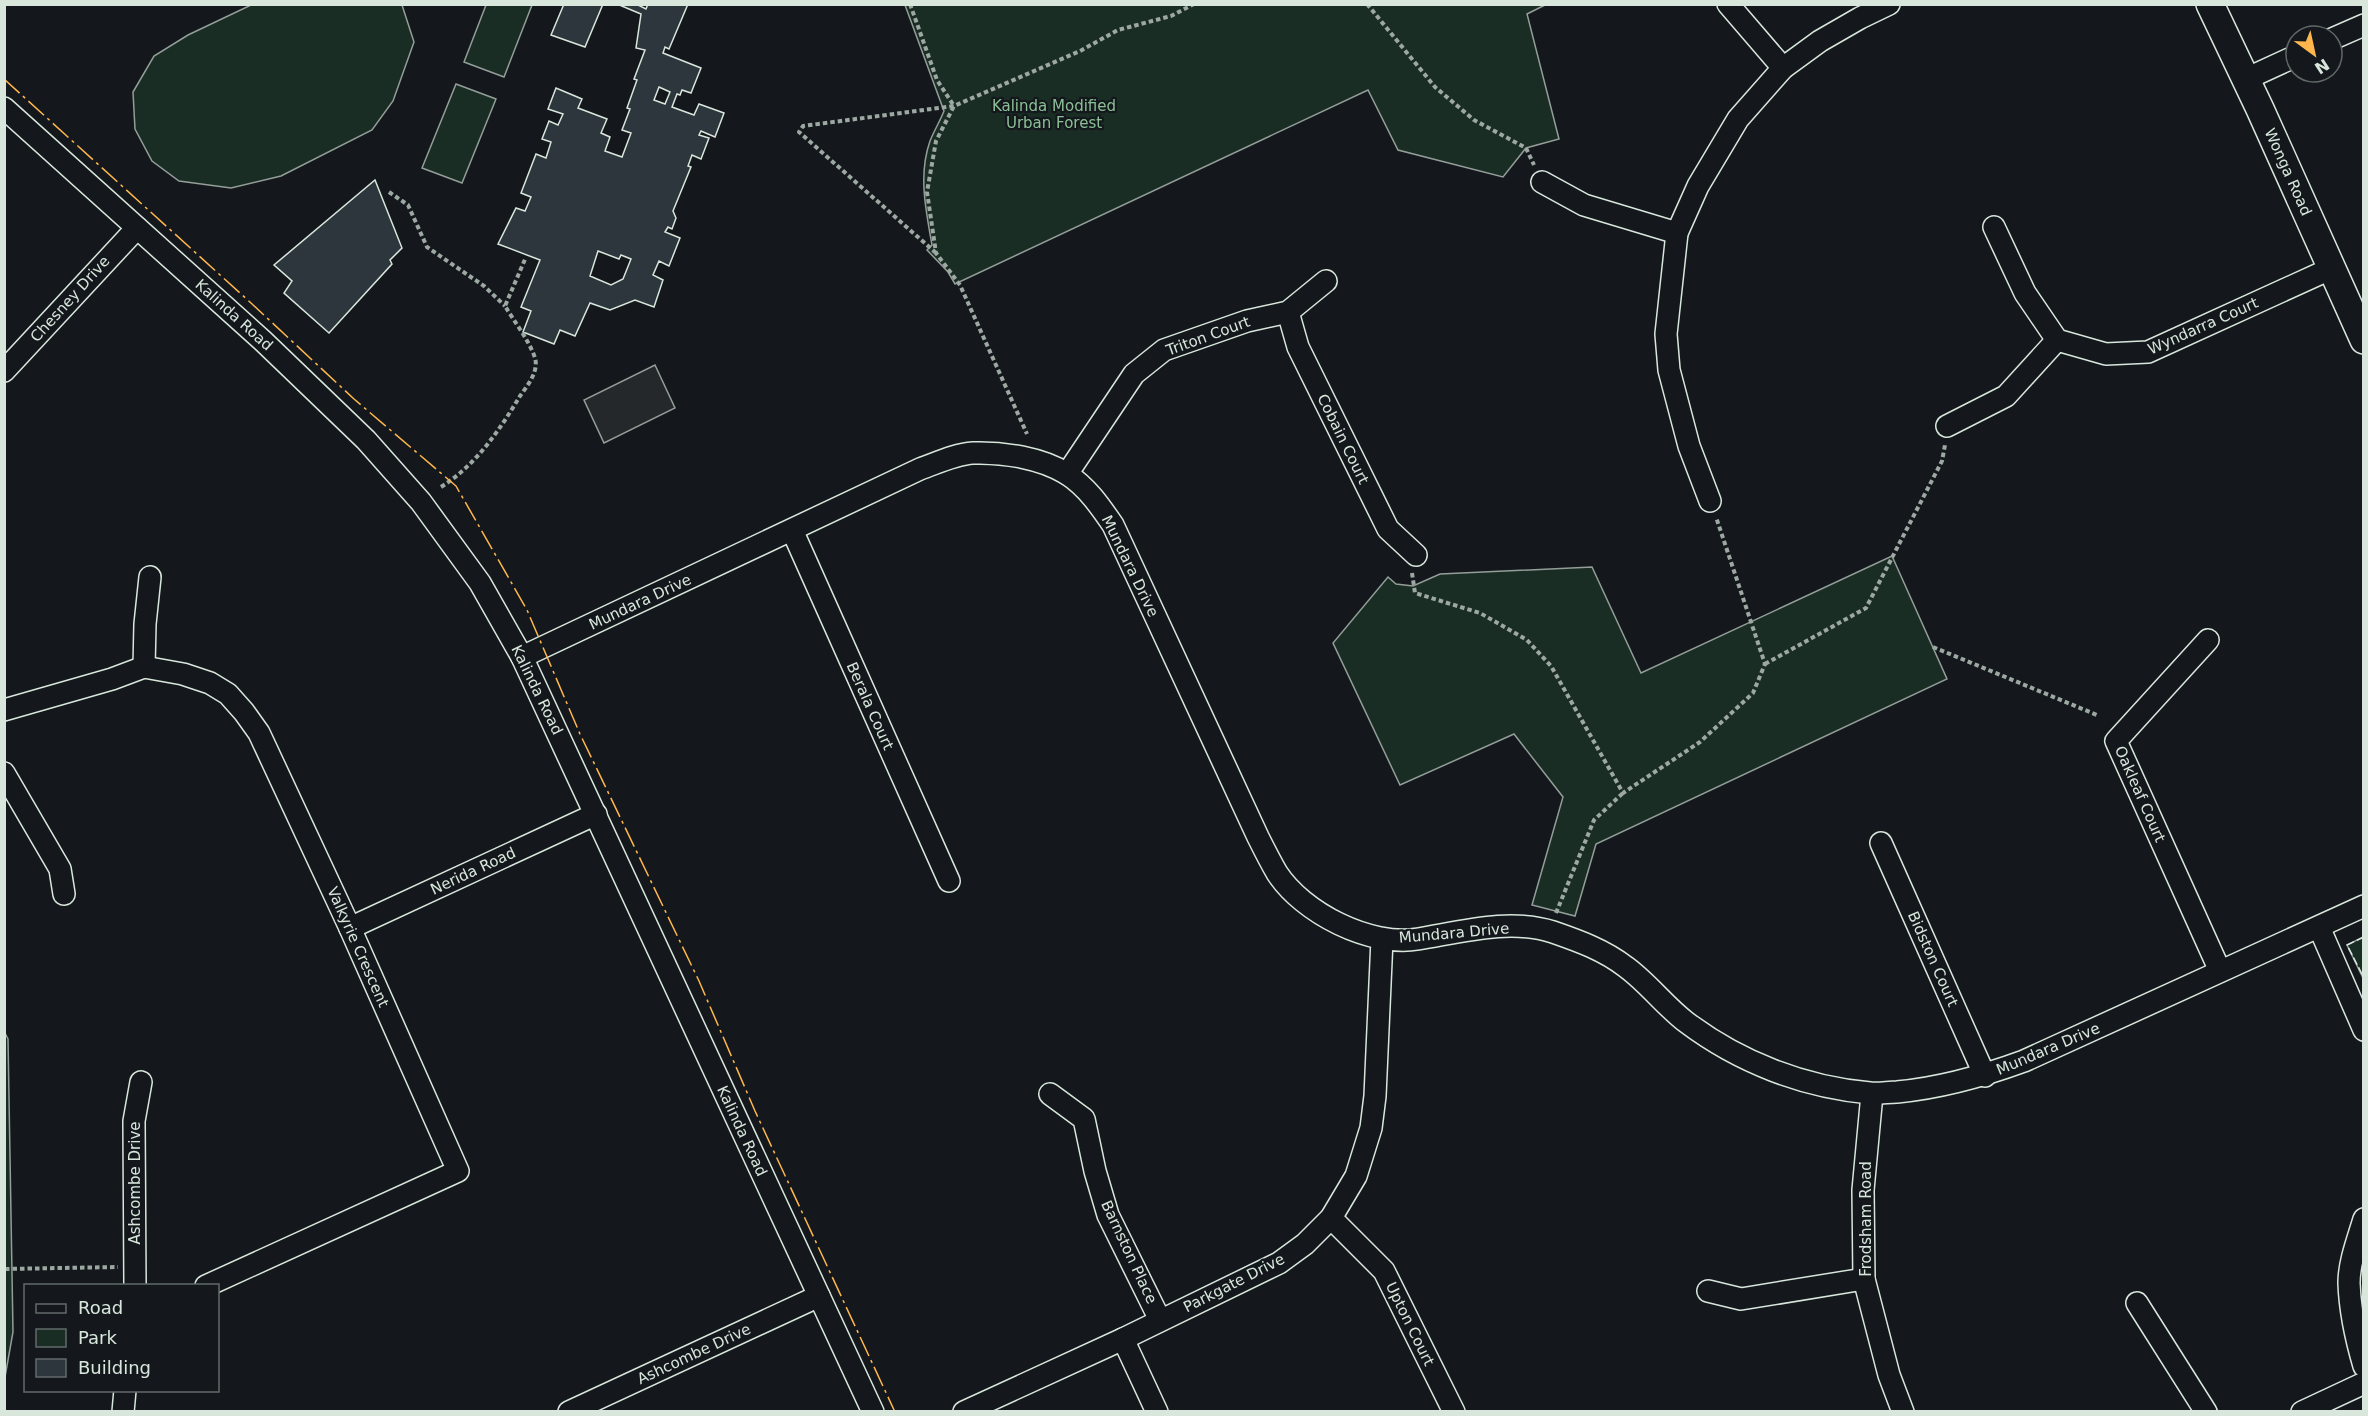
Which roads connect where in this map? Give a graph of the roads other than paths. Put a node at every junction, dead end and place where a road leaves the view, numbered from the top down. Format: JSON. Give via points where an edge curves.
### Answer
{"nodes":[{"id":1,"x":1728,"y":4,"type":"edge"},
{"id":2,"x":1888,"y":4,"type":"edge"},
{"id":3,"x":2210,"y":4,"type":"edge"},
{"id":4,"x":2364,"y":25,"type":"edge"},
{"id":5,"x":2344,"y":34,"type":"edge"},
{"id":6,"x":2284,"y":62,"type":"edge"},
{"id":7,"x":1783,"y":68,"type":"junction"},
{"id":8,"x":2246,"y":79,"type":"junction"},
{"id":9,"x":4,"y":108,"type":"edge"},
{"id":10,"x":1542,"y":182,"type":"road end"},
{"id":11,"x":1994,"y":227,"type":"dead end"},
{"id":12,"x":137,"y":228,"type":"junction"},
{"id":13,"x":1677,"y":234,"type":"junction"},
{"id":14,"x":2331,"y":269,"type":"junction"},
{"id":15,"x":1326,"y":281,"type":"dead end"},
{"id":16,"x":1288,"y":312,"type":"junction"},
{"id":17,"x":2057,"y":340,"type":"junction"},
{"id":18,"x":2364,"y":340,"type":"edge"},
{"id":19,"x":4,"y":371,"type":"edge"},
{"id":20,"x":1947,"y":426,"type":"road end"},
{"id":21,"x":1067,"y":474,"type":"junction"},
{"id":22,"x":1710,"y":501,"type":"road end"},
{"id":23,"x":792,"y":530,"type":"junction"},
{"id":24,"x":1416,"y":555,"type":"road end"},
{"id":25,"x":150,"y":577,"type":"dead end"},
{"id":26,"x":2208,"y":640,"type":"dead end"},
{"id":27,"x":522,"y":657,"type":"junction"},
{"id":28,"x":144,"y":667,"type":"junction"},
{"id":29,"x":4,"y":710,"type":"edge"},
{"id":30,"x":4,"y":773,"type":"edge"},
{"id":31,"x":596,"y":814,"type":"junction"},
{"id":32,"x":1881,"y":843,"type":"dead end"},
{"id":33,"x":949,"y":881,"type":"dead end"},
{"id":34,"x":64,"y":894,"type":"dead end"},
{"id":35,"x":2364,"y":906,"type":"edge"},
{"id":36,"x":2319,"y":927,"type":"junction"},
{"id":37,"x":350,"y":928,"type":"junction"},
{"id":38,"x":1382,"y":939,"type":"junction"},
{"id":39,"x":2220,"y":971,"type":"junction"},
{"id":40,"x":2364,"y":1030,"type":"edge"},
{"id":41,"x":1985,"y":1076,"type":"junction"},
{"id":42,"x":141,"y":1082,"type":"dead end"},
{"id":43,"x":1050,"y":1094,"type":"dead end"},
{"id":44,"x":1872,"y":1094,"type":"junction"},
{"id":45,"x":1331,"y":1218,"type":"junction"},
{"id":46,"x":2364,"y":1219,"type":"edge"},
{"id":47,"x":135,"y":1276,"type":"edge"},
{"id":48,"x":1864,"y":1279,"type":"junction"},
{"id":49,"x":210,"y":1284,"type":"edge"},
{"id":50,"x":1708,"y":1291,"type":"dead end"},
{"id":51,"x":819,"y":1296,"type":"junction"},
{"id":52,"x":2138,"y":1303,"type":"dead end"},
{"id":53,"x":1160,"y":1320,"type":"junction"},
{"id":54,"x":1123,"y":1339,"type":"junction"},
{"id":55,"x":2364,"y":1366,"type":"edge"},
{"id":56,"x":2364,"y":1383,"type":"edge"},
{"id":57,"x":125,"y":1392,"type":"edge"},
{"id":58,"x":123,"y":1412,"type":"edge"},
{"id":59,"x":569,"y":1412,"type":"edge"},
{"id":60,"x":873,"y":1412,"type":"edge"},
{"id":61,"x":964,"y":1412,"type":"edge"},
{"id":62,"x":1157,"y":1412,"type":"edge"},
{"id":63,"x":1454,"y":1412,"type":"edge"},
{"id":64,"x":1903,"y":1412,"type":"edge"},
{"id":65,"x":2206,"y":1412,"type":"edge"},
{"id":66,"x":2302,"y":1412,"type":"edge"}],
"edges":[{"from":1,"to":7,"type":"street"},
{"from":2,"to":7,"type":"street","via":[[1830,35]]},
{"from":3,"to":8,"type":"main road","name":"Wonga Road"},
{"from":4,"to":5,"type":"street"},
{"from":6,"to":8,"type":"street"},
{"from":7,"to":13,"type":"street","via":[[1738,119],[1698,186]]},
{"from":8,"to":14,"type":"main road","name":"Wonga Road"},
{"from":9,"to":12,"type":"street","name":"Kalinda Road"},
{"from":10,"to":13,"type":"street","via":[[1584,205]]},
{"from":11,"to":17,"type":"street","via":[[2025,293]]},
{"from":12,"to":19,"type":"street","name":"Chesney Drive"},
{"from":12,"to":27,"type":"street","name":"Kalinda Road","via":[[366,440],[421,502],[480,583]]},
{"from":13,"to":22,"type":"street","via":[[1666,334],[1669,370],[1689,446]]},
{"from":14,"to":17,"type":"street","name":"Wyndarra Court","via":[[2148,352],[2106,354]]},
{"from":14,"to":18,"type":"main road","name":"Wonga Road"},
{"from":15,"to":16,"type":"street","name":"Triton Court"},
{"from":16,"to":21,"type":"street","name":"Triton Court","via":[[1247,321],[1164,350],[1134,374]]},
{"from":16,"to":24,"type":"street","name":"Cobain Court","via":[[1298,347],[1388,530]]},
{"from":17,"to":20,"type":"street","via":[[2006,396]]},
{"from":21,"to":23,"type":"street","name":"Mundara Drive","via":[[1010,455],[972,453],[920,469]]},
{"from":21,"to":38,"type":"street","name":"Mundara Drive","via":[[1096,500],[1113,525],[1278,874],[1326,918]]},
{"from":23,"to":27,"type":"street","name":"Mundara Drive"},
{"from":23,"to":33,"type":"street","name":"Berala Court"},
{"from":25,"to":28,"type":"street"},
{"from":26,"to":39,"type":"street","name":"Oakleaf Court","via":[[2116,741]]},
{"from":27,"to":31,"type":"street","name":"Kalinda Road"},
{"from":28,"to":29,"type":"street"},
{"from":28,"to":37,"type":"street","name":"Valkyrie Crescent","via":[[210,683],[228,694],[244,712],[259,733]]},
{"from":30,"to":34,"type":"street","via":[[60,869]]},
{"from":31,"to":37,"type":"street","name":"Nerida Road"},
{"from":31,"to":51,"type":"street","name":"Kalinda Road"},
{"from":32,"to":41,"type":"street","name":"Bidston Court"},
{"from":35,"to":36,"type":"street","name":"Mundara Drive"},
{"from":36,"to":39,"type":"street","name":"Mundara Drive"},
{"from":36,"to":40,"type":"street"},
{"from":37,"to":49,"type":"street","name":"Valkyrie Crescent","via":[[458,1171]]},
{"from":38,"to":44,"type":"street","name":"Mundara Drive","via":[[1415,940],[1498,927],[1549,931],[1585,943],[1627,968],[1684,1020],[1747,1060],[1814,1084]]},
{"from":38,"to":45,"type":"street","name":"Parkgate Drive","via":[[1371,1128],[1356,1176]]},
{"from":39,"to":41,"type":"street","name":"Mundara Drive"},
{"from":41,"to":44,"type":"street","name":"Mundara Drive","via":[[1919,1090]]},
{"from":42,"to":47,"type":"street","name":"Ashcombe Drive","via":[[134,1121]]},
{"from":43,"to":53,"type":"street","name":"Barnston Place","via":[[1084,1119],[1108,1215]]},
{"from":44,"to":48,"type":"street","name":"Frodsham Road","via":[[1863,1190]]},
{"from":45,"to":53,"type":"street","name":"Parkgate Drive","via":[[1279,1263]]},
{"from":45,"to":63,"type":"street","name":"Upton Court","via":[[1384,1271]]},
{"from":46,"to":55,"type":"street","via":[[2349,1282],[2354,1334]]},
{"from":48,"to":50,"type":"street","via":[[1741,1299]]},
{"from":48,"to":64,"type":"street","name":"Frodsham Road","via":[[1889,1375]]},
{"from":51,"to":59,"type":"street","name":"Ashcombe Drive"},
{"from":51,"to":60,"type":"street","name":"Kalinda Road"},
{"from":52,"to":65,"type":"street"},
{"from":53,"to":54,"type":"street","name":"Parkgate Drive"},
{"from":54,"to":61,"type":"street","name":"Parkgate Drive"},
{"from":54,"to":62,"type":"street"},
{"from":56,"to":66,"type":"street"},
{"from":57,"to":58,"type":"street"}]}
